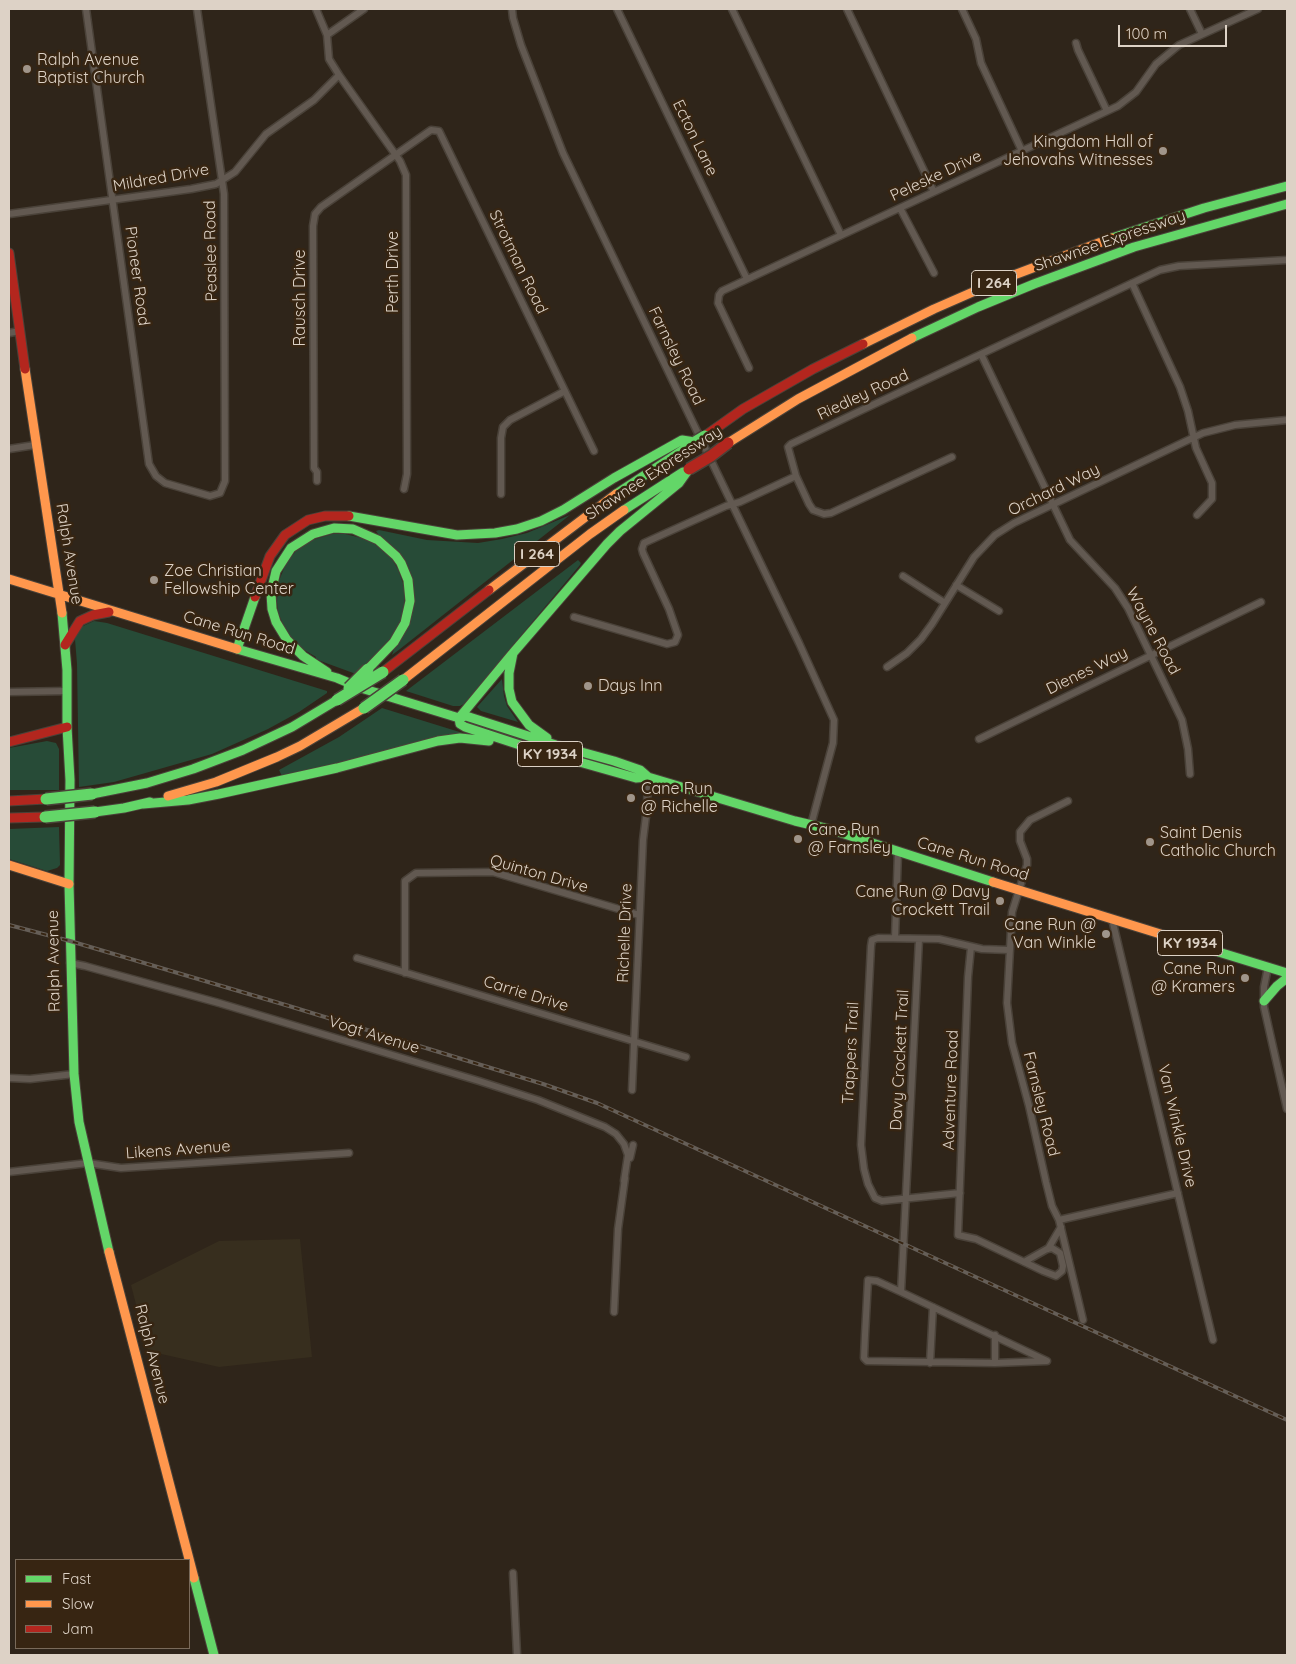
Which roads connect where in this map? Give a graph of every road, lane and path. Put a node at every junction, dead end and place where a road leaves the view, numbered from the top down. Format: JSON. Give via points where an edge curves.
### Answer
{"nodes":[{"id":1,"x":86,"y":9,"type":"edge"},
{"id":2,"x":197,"y":9,"type":"edge"},
{"id":3,"x":316,"y":9,"type":"edge"},
{"id":4,"x":364,"y":9,"type":"edge"},
{"id":5,"x":512,"y":9,"type":"edge"},
{"id":6,"x":617,"y":9,"type":"edge"},
{"id":7,"x":732,"y":9,"type":"edge"},
{"id":8,"x":847,"y":9,"type":"edge"},
{"id":9,"x":962,"y":9,"type":"edge"},
{"id":10,"x":1190,"y":9,"type":"edge"},
{"id":11,"x":1258,"y":9,"type":"edge"},
{"id":12,"x":1202,"y":34,"type":"junction"},
{"id":13,"x":327,"y":35,"type":"junction"},
{"id":14,"x":1076,"y":43,"type":"dead end"},
{"id":15,"x":339,"y":75,"type":"junction"},
{"id":16,"x":1107,"y":111,"type":"junction"},
{"id":17,"x":1022,"y":150,"type":"junction"},
{"id":18,"x":395,"y":154,"type":"junction"},
{"id":19,"x":222,"y":180,"type":"junction"},
{"id":20,"x":1287,"y":186,"type":"edge"},
{"id":21,"x":934,"y":192,"type":"junction"},
{"id":22,"x":113,"y":200,"type":"junction"},
{"id":23,"x":1287,"y":204,"type":"edge"},
{"id":24,"x":900,"y":208,"type":"junction"},
{"id":25,"x":9,"y":214,"type":"edge"},
{"id":26,"x":842,"y":235,"type":"junction"},
{"id":27,"x":9,"y":253,"type":"edge"},
{"id":28,"x":1287,"y":260,"type":"edge"},
{"id":29,"x":934,"y":273,"type":"dead end"},
{"id":30,"x":747,"y":279,"type":"junction"},
{"id":31,"x":1132,"y":283,"type":"junction"},
{"id":32,"x":14,"y":332,"type":"edge"},
{"id":33,"x":981,"y":354,"type":"junction"},
{"id":34,"x":749,"y":368,"type":"dead end"},
{"id":35,"x":565,"y":392,"type":"junction"},
{"id":36,"x":1287,"y":420,"type":"edge"},
{"id":37,"x":1194,"y":438,"type":"junction"},
{"id":38,"x":694,"y":442,"type":"junction"},
{"id":39,"x":35,"y":445,"type":"junction"},
{"id":40,"x":9,"y":449,"type":"edge"},
{"id":41,"x":594,"y":451,"type":"dead end"},
{"id":42,"x":952,"y":456,"type":"dead end"},
{"id":43,"x":689,"y":469,"type":"junction"},
{"id":44,"x":796,"y":476,"type":"junction"},
{"id":45,"x":317,"y":481,"type":"dead end"},
{"id":46,"x":404,"y":489,"type":"dead end"},
{"id":47,"x":220,"y":492,"type":"joint"},
{"id":48,"x":501,"y":494,"type":"dead end"},
{"id":49,"x":732,"y":504,"type":"junction"},
{"id":50,"x":1053,"y":505,"type":"junction"},
{"id":51,"x":1197,"y":515,"type":"dead end"},
{"id":52,"x":902,"y":576,"type":"dead end"},
{"id":53,"x":9,"y":579,"type":"edge"},
{"id":54,"x":956,"y":585,"type":"junction"},
{"id":55,"x":60,"y":596,"type":"junction"},
{"id":56,"x":1261,"y":602,"type":"dead end"},
{"id":57,"x":945,"y":603,"type":"junction"},
{"id":58,"x":112,"y":611,"type":"junction"},
{"id":59,"x":999,"y":611,"type":"dead end"},
{"id":60,"x":574,"y":617,"type":"dead end"},
{"id":61,"x":65,"y":645,"type":"junction"},
{"id":62,"x":237,"y":649,"type":"junction"},
{"id":63,"x":513,"y":653,"type":"junction"},
{"id":64,"x":1152,"y":655,"type":"junction"},
{"id":65,"x":887,"y":667,"type":"dead end"},
{"id":66,"x":336,"y":678,"type":"junction"},
{"id":67,"x":67,"y":691,"type":"junction"},
{"id":68,"x":9,"y":692,"type":"edge"},
{"id":69,"x":337,"y":700,"type":"junction"},
{"id":70,"x":459,"y":718,"type":"junction"},
{"id":71,"x":67,"y":728,"type":"junction"},
{"id":72,"x":979,"y":739,"type":"dead end"},
{"id":73,"x":9,"y":742,"type":"edge"},
{"id":74,"x":556,"y":745,"type":"junction"},
{"id":75,"x":523,"y":746,"type":"junction"},
{"id":76,"x":1190,"y":774,"type":"dead end"},
{"id":77,"x":648,"y":777,"type":"junction"},
{"id":78,"x":9,"y":800,"type":"edge"},
{"id":79,"x":1068,"y":801,"type":"dead end"},
{"id":80,"x":143,"y":804,"type":"junction"},
{"id":81,"x":9,"y":818,"type":"edge"},
{"id":82,"x":811,"y":825,"type":"junction"},
{"id":83,"x":898,"y":852,"type":"junction"},
{"id":84,"x":9,"y":864,"type":"edge"},
{"id":85,"x":68,"y":884,"type":"junction"},
{"id":86,"x":1019,"y":890,"type":"junction"},
{"id":87,"x":640,"y":915,"type":"junction"},
{"id":88,"x":1112,"y":919,"type":"junction"},
{"id":89,"x":895,"y":938,"type":"junction"},
{"id":90,"x":919,"y":939,"type":"junction"},
{"id":91,"x":971,"y":947,"type":"junction"},
{"id":92,"x":1009,"y":950,"type":"junction"},
{"id":93,"x":357,"y":958,"type":"dead end"},
{"id":94,"x":70,"y":963,"type":"junction"},
{"id":95,"x":1268,"y":968,"type":"junction"},
{"id":96,"x":405,"y":973,"type":"junction"},
{"id":97,"x":1287,"y":974,"type":"edge"},
{"id":98,"x":1287,"y":978,"type":"edge"},
{"id":99,"x":1264,"y":1001,"type":"junction"},
{"id":100,"x":634,"y":1041,"type":"junction"},
{"id":101,"x":686,"y":1057,"type":"dead end"},
{"id":102,"x":74,"y":1074,"type":"junction"},
{"id":103,"x":9,"y":1078,"type":"edge"},
{"id":104,"x":632,"y":1090,"type":"dead end"},
{"id":105,"x":1287,"y":1109,"type":"edge"},
{"id":106,"x":633,"y":1145,"type":"dead end"},
{"id":107,"x":350,"y":1152,"type":"dead end"},
{"id":108,"x":88,"y":1163,"type":"junction"},
{"id":109,"x":9,"y":1172,"type":"edge"},
{"id":110,"x":624,"y":1180,"type":"junction"},
{"id":111,"x":960,"y":1193,"type":"junction"},
{"id":112,"x":1178,"y":1193,"type":"junction"},
{"id":113,"x":907,"y":1198,"type":"junction"},
{"id":114,"x":1060,"y":1223,"type":"junction"},
{"id":115,"x":1048,"y":1249,"type":"junction"},
{"id":116,"x":1024,"y":1262,"type":"junction"},
{"id":117,"x":901,"y":1292,"type":"junction"},
{"id":118,"x":933,"y":1307,"type":"junction"},
{"id":119,"x":614,"y":1312,"type":"dead end"},
{"id":120,"x":1083,"y":1320,"type":"dead end"},
{"id":121,"x":996,"y":1335,"type":"junction"},
{"id":122,"x":1213,"y":1340,"type":"dead end"},
{"id":123,"x":930,"y":1363,"type":"junction"},
{"id":124,"x":995,"y":1363,"type":"junction"},
{"id":125,"x":189,"y":1559,"type":"edge"},
{"id":126,"x":190,"y":1563,"type":"edge"},
{"id":127,"x":513,"y":1573,"type":"dead end"},
{"id":128,"x":214,"y":1655,"type":"edge"},
{"id":129,"x":517,"y":1655,"type":"edge"}],
"edges":[{"from":1,"to":22,"type":"street","name":"Pioneer Road"},
{"from":2,"to":19,"type":"street","name":"Peaslee Road"},
{"from":3,"to":13,"type":"street"},
{"from":4,"to":13,"type":"street"},
{"from":5,"to":49,"type":"street","name":"Farnsley Road","via":[[520,45],[563,153]]},
{"from":6,"to":30,"type":"street","name":"Ecton Lane"},
{"from":7,"to":26,"type":"street"},
{"from":8,"to":21,"type":"street"},
{"from":9,"to":17,"type":"street","via":[[976,39],[981,63]]},
{"from":10,"to":12,"type":"street"},
{"from":11,"to":12,"type":"street","name":"Peleske Drive"},
{"from":12,"to":16,"type":"street","name":"Peleske Drive","via":[[1167,54],[1136,92]]},
{"from":13,"to":15,"type":"street","via":[[329,59]]},
{"from":14,"to":16,"type":"street"},
{"from":15,"to":18,"type":"street","name":"Perth Drive"},
{"from":15,"to":19,"type":"street","name":"Mildred Drive","via":[[314,100],[266,134],[234,172]]},
{"from":16,"to":17,"type":"street","name":"Peleske Drive"},
{"from":17,"to":21,"type":"street","name":"Peleske Drive"},
{"from":18,"to":35,"type":"street","name":"Strotman Road","via":[[428,131],[439,131]]},
{"from":18,"to":45,"type":"street","name":"Rausch Drive","via":[[320,207],[315,214],[314,468]]},
{"from":18,"to":46,"type":"street","name":"Perth Drive","via":[[405,170],[406,193],[407,474]]},
{"from":19,"to":22,"type":"street","name":"Mildred Drive","via":[[203,188]]},
{"from":19,"to":47,"type":"street","name":"Peaslee Road","via":[[226,481]]},
{"from":20,"to":38,"type":"main road","name":"Shawnee Expressway","number":"I 264","bridge":true,"via":[[1128,232],[998,281],[822,365]]},
{"from":21,"to":24,"type":"street","name":"Peleske Drive"},
{"from":22,"to":25,"type":"street","name":"Mildred Drive"},
{"from":22,"to":47,"type":"street","name":"Pioneer Road","via":[[151,469],[165,483],[207,496]]},
{"from":23,"to":43,"type":"main road","name":"Shawnee Expressway","number":"I 264","bridge":true,"via":[[1134,247],[978,307],[839,376]]},
{"from":24,"to":26,"type":"street","name":"Peleske Drive"},
{"from":24,"to":29,"type":"street"},
{"from":26,"to":30,"type":"street","name":"Peleske Drive"},
{"from":27,"to":32,"type":"main road","name":"Ralph Avenue"},
{"from":28,"to":31,"type":"street","name":"Riedley Road","via":[[1169,267]]},
{"from":30,"to":34,"type":"street","name":"Peleske Drive","via":[[722,291],[718,302]]},
{"from":31,"to":33,"type":"street","name":"Riedley Road"},
{"from":31,"to":37,"type":"street","via":[[1180,387]]},
{"from":32,"to":39,"type":"main road","name":"Ralph Avenue"},
{"from":33,"to":44,"type":"street","name":"Riedley Road","via":[[791,444],[788,449]]},
{"from":33,"to":50,"type":"street","name":"Wayne Road"},
{"from":35,"to":41,"type":"street","name":"Strotman Road"},
{"from":35,"to":48,"type":"street","via":[[510,420],[503,427]]},
{"from":36,"to":37,"type":"street","name":"Orchard Way","via":[[1235,425]]},
{"from":37,"to":50,"type":"street","name":"Orchard Way"},
{"from":37,"to":51,"type":"street","via":[[1210,477],[1213,494]]},
{"from":38,"to":62,"type":"main road","via":[[682,440],[563,510],[541,521],[510,530],[457,535],[341,516],[308,520],[285,535],[270,556]]},
{"from":38,"to":69,"type":"main road","name":"Shawnee Expressway","number":"I 264","bridge":true,"via":[[579,521],[383,672]]},
{"from":39,"to":40,"type":"street"},
{"from":39,"to":55,"type":"main road","name":"Ralph Avenue"},
{"from":42,"to":44,"type":"street","via":[[831,513],[818,513],[811,508]]},
{"from":43,"to":63,"type":"main road","via":[[679,484],[607,544]]},
{"from":43,"to":80,"type":"main road","name":"Shawnee Expressway","number":"I 264","bridge":true,"via":[[640,498],[590,534],[364,708],[300,746],[253,767]]},
{"from":44,"to":49,"type":"street"},
{"from":49,"to":60,"type":"street","via":[[648,541],[642,547],[678,634],[675,642],[667,644]]},
{"from":49,"to":82,"type":"street","name":"Farnsley Road","via":[[834,720],[833,743]]},
{"from":50,"to":54,"type":"street","name":"Orchard Way","via":[[995,535],[974,557]]},
{"from":50,"to":64,"type":"street","name":"Wayne Road","via":[[1070,540],[1116,588]]},
{"from":52,"to":57,"type":"street"},
{"from":53,"to":55,"type":"main road","name":"Cane Run Road","number":"KY 1934"},
{"from":54,"to":57,"type":"street","name":"Orchard Way"},
{"from":54,"to":59,"type":"street"},
{"from":55,"to":58,"type":"main road","name":"Cane Run Road","number":"KY 1934"},
{"from":55,"to":61,"type":"main road","name":"Ralph Avenue"},
{"from":56,"to":64,"type":"street","name":"Dienes Way"},
{"from":57,"to":65,"type":"street","name":"Orchard Way","via":[[921,639],[907,654]]},
{"from":58,"to":61,"type":"main road","via":[[80,621]]},
{"from":58,"to":62,"type":"main road","name":"Cane Run Road","number":"KY 1934"},
{"from":61,"to":67,"type":"main road","name":"Ralph Avenue"},
{"from":62,"to":66,"type":"main road","name":"Cane Run Road","number":"KY 1934"},
{"from":63,"to":70,"type":"main road"},
{"from":63,"to":74,"type":"main road","via":[[509,673],[512,702],[529,725]]},
{"from":64,"to":72,"type":"street","name":"Dienes Way"},
{"from":64,"to":76,"type":"street","name":"Wayne Road","via":[[1182,720]]},
{"from":66,"to":69,"type":"main road","bridge":true,"via":[[303,656],[287,640],[276,622],[271,601],[274,576],[285,555],[298,542],[334,528],[353,529],[378,540],[396,556],[405,572],[410,602],[405,623],[394,642]]},
{"from":66,"to":70,"type":"main road","name":"Cane Run Road","number":"KY 1934"},
{"from":67,"to":68,"type":"street"},
{"from":67,"to":71,"type":"main road","name":"Ralph Avenue"},
{"from":69,"to":78,"type":"main road","name":"Shawnee Expressway","number":"I 264","bridge":true,"via":[[292,727],[193,770],[92,794]]},
{"from":70,"to":74,"type":"main road","name":"Cane Run Road","number":"KY 1934","via":[[466,716]]},
{"from":70,"to":75,"type":"main road","name":"Cane Run Road","number":"KY 1934","via":[[465,727]]},
{"from":71,"to":73,"type":"main road"},
{"from":71,"to":85,"type":"main road","name":"Ralph Avenue","via":[[70,780]]},
{"from":74,"to":77,"type":"main road","name":"Cane Run Road","number":"KY 1934","via":[[632,767]]},
{"from":75,"to":77,"type":"main road","name":"Cane Run Road","number":"KY 1934","via":[[636,778]]},
{"from":75,"to":80,"type":"main road","via":[[453,738],[219,794]]},
{"from":77,"to":82,"type":"main road","name":"Cane Run Road","number":"KY 1934"},
{"from":77,"to":87,"type":"street","name":"Richelle Drive"},
{"from":79,"to":86,"type":"street","name":"Farnsley Road","via":[[1030,820],[1022,828],[1020,841],[1028,864]]},
{"from":80,"to":81,"type":"main road","name":"Shawnee Expressway","number":"I 264","bridge":true,"via":[[94,812]]},
{"from":82,"to":83,"type":"main road","name":"Cane Run Road","number":"KY 1934"},
{"from":83,"to":86,"type":"main road","name":"Cane Run Road","number":"KY 1934"},
{"from":83,"to":89,"type":"street"},
{"from":84,"to":85,"type":"main road"},
{"from":85,"to":94,"type":"main road","name":"Ralph Avenue"},
{"from":86,"to":88,"type":"main road","name":"Cane Run Road","number":"KY 1934"},
{"from":86,"to":92,"type":"street","name":"Farnsley Road","via":[[1012,912]]},
{"from":87,"to":96,"type":"street","name":"Quinton Drive","via":[[493,872],[416,873],[405,881]]},
{"from":87,"to":100,"type":"street","name":"Richelle Drive"},
{"from":88,"to":95,"type":"main road","name":"Cane Run Road","number":"KY 1934"},
{"from":88,"to":112,"type":"street","name":"Van Winkle Drive"},
{"from":89,"to":90,"type":"street"},
{"from":89,"to":113,"type":"street","name":"Trappers Trail","via":[[874,939],[871,946],[861,1150],[864,1170],[875,1198]]},
{"from":90,"to":91,"type":"street","via":[[939,939]]},
{"from":90,"to":113,"type":"street","name":"Davy Crockett Trail"},
{"from":91,"to":92,"type":"street"},
{"from":91,"to":111,"type":"street","name":"Adventure Road"},
{"from":92,"to":114,"type":"street","name":"Farnsley Road","via":[[1007,1003],[1012,1044],[1048,1190]]},
{"from":93,"to":96,"type":"street","name":"Carrie Drive"},
{"from":94,"to":102,"type":"main road","name":"Ralph Avenue"},
{"from":94,"to":110,"type":"street","name":"Vogt Avenue","via":[[219,1003],[538,1100],[616,1134],[628,1155]]},
{"from":95,"to":97,"type":"main road","name":"Cane Run Road","number":"KY 1934"},
{"from":95,"to":99,"type":"street"},
{"from":96,"to":100,"type":"street","name":"Carrie Drive"},
{"from":98,"to":99,"type":"main road"},
{"from":99,"to":105,"type":"street"},
{"from":100,"to":101,"type":"street","name":"Carrie Drive"},
{"from":100,"to":104,"type":"street","name":"Richelle Drive"},
{"from":102,"to":103,"type":"street"},
{"from":102,"to":108,"type":"main road","name":"Ralph Avenue","via":[[79,1122]]},
{"from":106,"to":110,"type":"street","name":"Vogt Avenue"},
{"from":107,"to":108,"type":"street","name":"Likens Avenue","via":[[121,1168]]},
{"from":108,"to":109,"type":"street","name":"Likens Avenue"},
{"from":108,"to":125,"type":"main road","name":"Ralph Avenue"},
{"from":110,"to":119,"type":"street","name":"Vogt Avenue"},
{"from":111,"to":113,"type":"street"},
{"from":111,"to":116,"type":"street","name":"Adventure Road","via":[[958,1235],[976,1238]]},
{"from":112,"to":114,"type":"street"},
{"from":112,"to":122,"type":"street","name":"Van Winkle Drive"},
{"from":113,"to":117,"type":"street","name":"Davy Crockett Trail"},
{"from":114,"to":115,"type":"street"},
{"from":114,"to":120,"type":"street","name":"Farnsley Road"},
{"from":115,"to":116,"type":"street"},
{"from":115,"to":116,"type":"street","via":[[1060,1253],[1063,1266],[1060,1274],[1043,1272]]},
{"from":117,"to":118,"type":"street"},
{"from":117,"to":123,"type":"street","via":[[868,1280],[865,1360]]},
{"from":118,"to":121,"type":"street"},
{"from":118,"to":123,"type":"street"},
{"from":121,"to":124,"type":"street"},
{"from":121,"to":124,"type":"street","via":[[1047,1361]]},
{"from":123,"to":124,"type":"street"},
{"from":126,"to":128,"type":"main road","name":"Ralph Avenue"},
{"from":127,"to":129,"type":"street"}]}
